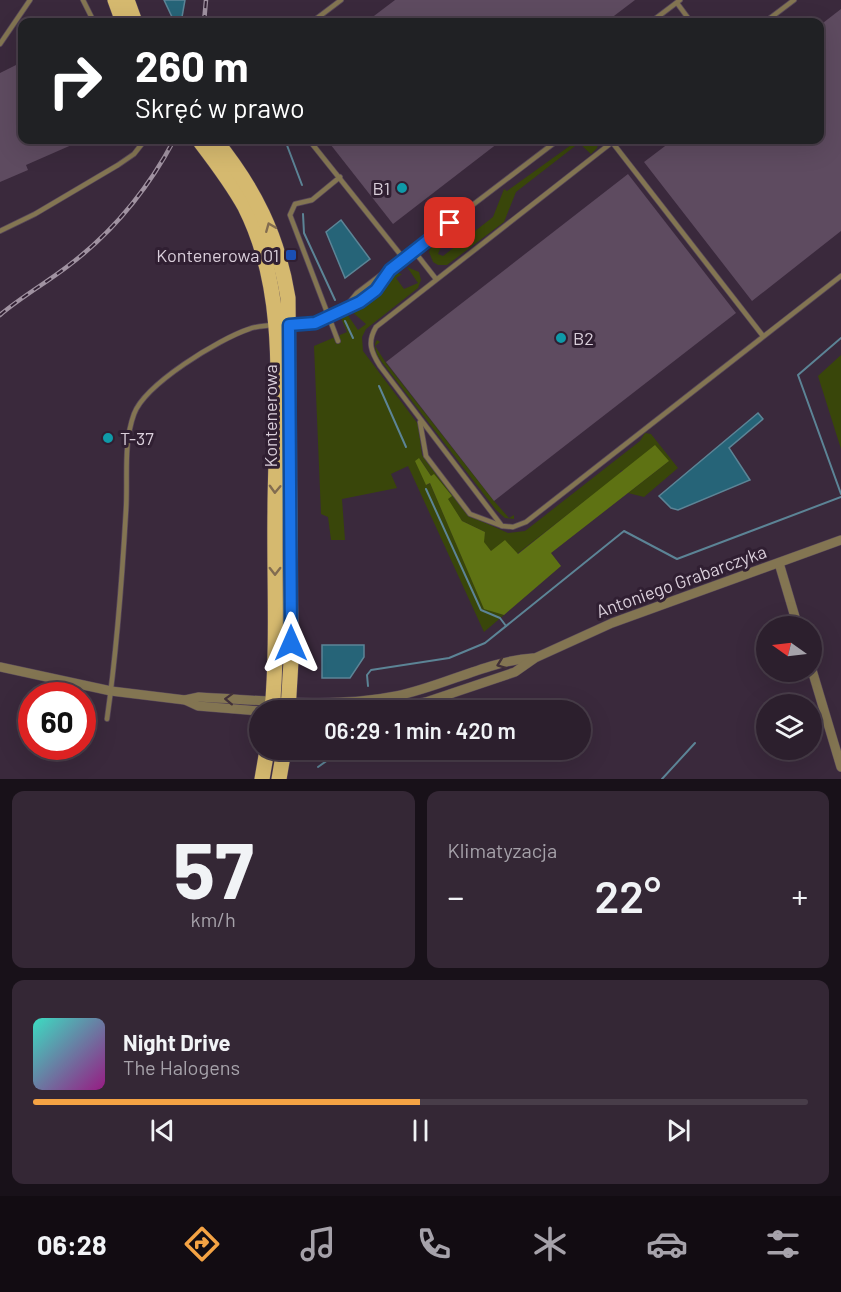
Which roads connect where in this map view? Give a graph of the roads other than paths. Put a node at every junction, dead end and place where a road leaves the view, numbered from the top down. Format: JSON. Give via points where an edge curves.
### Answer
{"nodes":[{"id":1,"x":30,"y":0,"type":"edge"},
{"id":2,"x":83,"y":0,"type":"edge"},
{"id":3,"x":115,"y":0,"type":"edge"},
{"id":4,"x":127,"y":0,"type":"edge"},
{"id":5,"x":341,"y":0,"type":"edge"},
{"id":6,"x":794,"y":0,"type":"edge"},
{"id":7,"x":678,"y":1,"type":"edge"},
{"id":8,"x":92,"y":18,"type":"edge"},
{"id":9,"x":122,"y":18,"type":"edge"},
{"id":10,"x":134,"y":18,"type":"edge"},
{"id":11,"x":317,"y":18,"type":"edge"},
{"id":12,"x":656,"y":18,"type":"edge"},
{"id":13,"x":689,"y":18,"type":"edge"},
{"id":14,"x":770,"y":18,"type":"edge"},
{"id":15,"x":0,"y":44,"type":"edge"},
{"id":16,"x":142,"y":144,"type":"edge"},
{"id":17,"x":202,"y":144,"type":"edge"},
{"id":18,"x":218,"y":144,"type":"edge"},
{"id":19,"x":312,"y":144,"type":"edge"},
{"id":20,"x":553,"y":144,"type":"edge"},
{"id":21,"x":608,"y":144,"type":"edge"},
{"id":22,"x":616,"y":144,"type":"edge"},
{"id":23,"x":340,"y":177,"type":"junction"},
{"id":24,"x":0,"y":231,"type":"edge"},
{"id":25,"x":414,"y":251,"type":"junction"},
{"id":26,"x":404,"y":259,"type":"junction"},
{"id":27,"x":390,"y":270,"type":"junction"},
{"id":28,"x":841,"y":276,"type":"edge"},
{"id":29,"x":436,"y":279,"type":"junction"},
{"id":30,"x":344,"y":309,"type":"junction"},
{"id":31,"x":328,"y":318,"type":"junction"},
{"id":32,"x":282,"y":325,"type":"junction"},
{"id":33,"x":763,"y":336,"type":"junction"},
{"id":34,"x":338,"y":341,"type":"dead end"},
{"id":35,"x":420,"y":419,"type":"junction"},
{"id":36,"x":502,"y":526,"type":"junction"},
{"id":37,"x":841,"y":540,"type":"edge"},
{"id":38,"x":779,"y":563,"type":"junction"},
{"id":39,"x":795,"y":616,"type":"edge"},
{"id":40,"x":535,"y":658,"type":"junction"},
{"id":41,"x":0,"y":667,"type":"edge"},
{"id":42,"x":816,"y":682,"type":"edge"},
{"id":43,"x":111,"y":691,"type":"junction"},
{"id":44,"x":185,"y":700,"type":"junction"},
{"id":45,"x":273,"y":700,"type":"edge"},
{"id":46,"x":289,"y":700,"type":"edge"},
{"id":47,"x":364,"y":700,"type":"edge"},
{"id":48,"x":426,"y":700,"type":"edge"},
{"id":49,"x":249,"y":703,"type":"edge"},
{"id":50,"x":249,"y":710,"type":"edge"},
{"id":51,"x":107,"y":719,"type":"dead end"},
{"id":52,"x":837,"y":741,"type":"edge"},
{"id":53,"x":265,"y":760,"type":"edge"},
{"id":54,"x":282,"y":760,"type":"edge"},
{"id":55,"x":841,"y":767,"type":"edge"},
{"id":56,"x":262,"y":779,"type":"edge"},
{"id":57,"x":279,"y":779,"type":"edge"}],
"edges":[{"from":1,"to":15,"type":"lane"},
{"from":2,"to":8,"type":"lane"},
{"from":3,"to":9,"type":"main road"},
{"from":4,"to":10,"type":"main road"},
{"from":5,"to":11,"type":"lane"},
{"from":6,"to":14,"type":"lane"},
{"from":7,"to":12,"type":"lane"},
{"from":7,"to":13,"type":"lane"},
{"from":16,"to":24,"type":"lane","via":[[118,165]]},
{"from":17,"to":32,"type":"main road","name":"Kontenerowa","via":[[225,174],[256,233]]},
{"from":32,"to":18,"type":"main road","name":"Kontenerowa","one_way":true,"via":[[284,275],[270,227],[249,185]]},
{"from":19,"to":23,"type":"lane"},
{"from":20,"to":25,"type":"lane"},
{"from":21,"to":29,"type":"lane"},
{"from":22,"to":33,"type":"lane"},
{"from":23,"to":26,"type":"lane"},
{"from":23,"to":31,"type":"lane","via":[[312,200],[295,204],[290,213]]},
{"from":25,"to":26,"type":"lane"},
{"from":25,"to":29,"type":"lane"},
{"from":26,"to":27,"type":"lane"},
{"from":27,"to":30,"type":"lane","via":[[357,293]]},
{"from":27,"to":30,"type":"lane","via":[[373,292]]},
{"from":28,"to":33,"type":"lane"},
{"from":29,"to":35,"type":"lane","via":[[376,327],[370,342],[380,366]]},
{"from":30,"to":31,"type":"lane"},
{"from":31,"to":32,"type":"lane"},
{"from":31,"to":34,"type":"lane"},
{"from":32,"to":43,"type":"lane","via":[[250,328],[168,376],[154,385],[134,414],[128,444],[120,610]]},
{"from":32,"to":45,"type":"main road","name":"Kontenerowa","one_way":true},
{"from":32,"to":46,"type":"main road","name":"Kontenerowa"},
{"from":33,"to":36,"type":"lane","via":[[526,522]]},
{"from":35,"to":36,"type":"lane"},
{"from":35,"to":36,"type":"lane","via":[[426,456],[470,514]]},
{"from":37,"to":38,"type":"street","name":"Antoniego Grabarczyka"},
{"from":38,"to":39,"type":"street"},
{"from":38,"to":40,"type":"street","name":"Antoniego Grabarczyka","via":[[612,623]]},
{"from":40,"to":47,"type":"street","name":"Antoniego Grabarczyka","one_way":true,"via":[[511,660],[393,697]]},
{"from":40,"to":48,"type":"street","name":"Antoniego Grabarczyka","via":[[514,672]]},
{"from":41,"to":43,"type":"street","name":"Antoniego Grabarczyka"},
{"from":42,"to":52,"type":"street"},
{"from":43,"to":44,"type":"street","name":"Antoniego Grabarczyka"},
{"from":43,"to":51,"type":"lane"},
{"from":49,"to":44,"type":"street","name":"Antoniego Grabarczyka","one_way":true,"via":[[199,697]]},
{"from":44,"to":50,"type":"street","name":"Antoniego Grabarczyka","via":[[198,706]]},
{"from":52,"to":55,"type":"street"},
{"from":53,"to":56,"type":"main road"},
{"from":54,"to":57,"type":"main road"}]}
